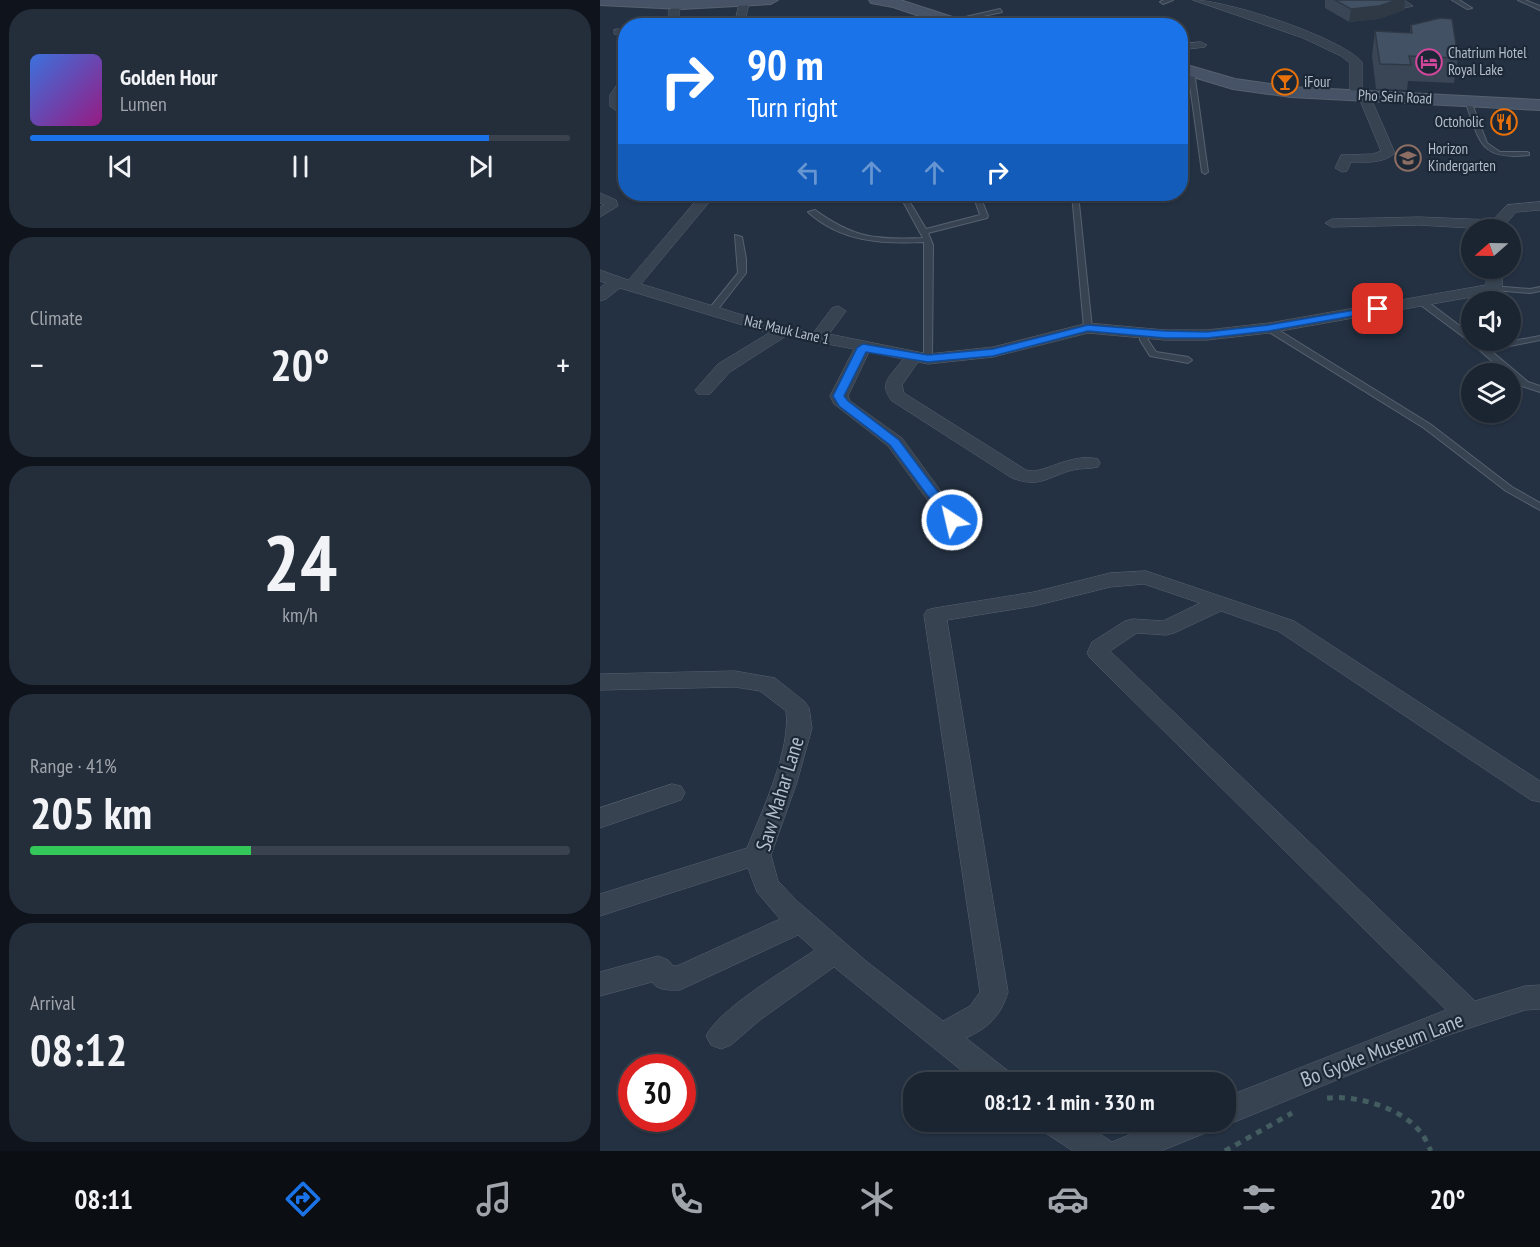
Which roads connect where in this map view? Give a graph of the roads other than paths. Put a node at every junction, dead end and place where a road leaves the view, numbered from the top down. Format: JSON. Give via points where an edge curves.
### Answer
{"nodes":[{"id":1,"x":764,"y":0,"type":"edge"},
{"id":2,"x":876,"y":0,"type":"edge"},
{"id":3,"x":1170,"y":0,"type":"edge"},
{"id":4,"x":1198,"y":0,"type":"edge"},
{"id":5,"x":1396,"y":0,"type":"edge"},
{"id":6,"x":1455,"y":0,"type":"edge"},
{"id":7,"x":1521,"y":0,"type":"edge"},
{"id":8,"x":894,"y":2,"type":"edge"},
{"id":9,"x":1163,"y":2,"type":"dead end"},
{"id":10,"x":602,"y":3,"type":"edge"},
{"id":11,"x":681,"y":3,"type":"edge"},
{"id":12,"x":744,"y":3,"type":"junction"},
{"id":13,"x":1408,"y":6,"type":"dead end"},
{"id":14,"x":1469,"y":8,"type":"dead end"},
{"id":15,"x":1540,"y":8,"type":"edge"},
{"id":16,"x":1225,"y":9,"type":"junction"},
{"id":17,"x":1000,"y":11,"type":"dead end"},
{"id":18,"x":674,"y":18,"type":"edge"},
{"id":19,"x":741,"y":18,"type":"edge"},
{"id":20,"x":942,"y":18,"type":"edge"},
{"id":21,"x":966,"y":18,"type":"edge"},
{"id":22,"x":1233,"y":24,"type":"dead end"},
{"id":23,"x":1201,"y":45,"type":"dead end"},
{"id":24,"x":1188,"y":46,"type":"edge"},
{"id":25,"x":1188,"y":70,"type":"edge"},
{"id":26,"x":1188,"y":80,"type":"edge"},
{"id":27,"x":618,"y":92,"type":"edge"},
{"id":28,"x":1360,"y":95,"type":"junction"},
{"id":29,"x":1468,"y":101,"type":"junction"},
{"id":30,"x":1540,"y":105,"type":"edge"},
{"id":31,"x":618,"y":108,"type":"edge"},
{"id":32,"x":1527,"y":154,"type":"dead end"},
{"id":33,"x":1342,"y":168,"type":"dead end"},
{"id":34,"x":1204,"y":172,"type":"dead end"},
{"id":35,"x":600,"y":197,"type":"edge"},
{"id":36,"x":702,"y":201,"type":"edge"},
{"id":37,"x":906,"y":201,"type":"edge"},
{"id":38,"x":978,"y":201,"type":"edge"},
{"id":39,"x":1076,"y":201,"type":"edge"},
{"id":40,"x":1540,"y":206,"type":"edge"},
{"id":41,"x":812,"y":212,"type":"dead end"},
{"id":42,"x":600,"y":213,"type":"edge"},
{"id":43,"x":1503,"y":219,"type":"edge"},
{"id":44,"x":1332,"y":223,"type":"dead end"},
{"id":45,"x":1461,"y":224,"type":"edge"},
{"id":46,"x":924,"y":232,"type":"junction"},
{"id":47,"x":738,"y":237,"type":"dead end"},
{"id":48,"x":927,"y":240,"type":"junction"},
{"id":49,"x":600,"y":274,"type":"edge"},
{"id":50,"x":1494,"y":279,"type":"edge"},
{"id":51,"x":624,"y":284,"type":"junction"},
{"id":52,"x":1494,"y":288,"type":"junction"},
{"id":53,"x":1540,"y":289,"type":"edge"},
{"id":54,"x":600,"y":296,"type":"edge"},
{"id":55,"x":1421,"y":301,"type":"junction"},
{"id":56,"x":712,"y":311,"type":"junction"},
{"id":57,"x":837,"y":311,"type":"dead end"},
{"id":58,"x":1088,"y":328,"type":"junction"},
{"id":59,"x":1269,"y":328,"type":"junction"},
{"id":60,"x":783,"y":331,"type":"junction"},
{"id":61,"x":1143,"y":332,"type":"junction"},
{"id":62,"x":1461,"y":332,"type":"edge"},
{"id":63,"x":818,"y":338,"type":"junction"},
{"id":64,"x":1540,"y":338,"type":"edge"},
{"id":65,"x":1521,"y":342,"type":"edge"},
{"id":66,"x":863,"y":348,"type":"junction"},
{"id":67,"x":1487,"y":351,"type":"edge"},
{"id":68,"x":921,"y":358,"type":"junction"},
{"id":69,"x":1188,"y":360,"type":"dead end"},
{"id":70,"x":1540,"y":389,"type":"edge"},
{"id":71,"x":704,"y":390,"type":"dead end"},
{"id":72,"x":1091,"y":463,"type":"dead end"},
{"id":73,"x":1540,"y":507,"type":"edge"},
{"id":74,"x":952,"y":520,"type":"dead end"},
{"id":75,"x":1219,"y":603,"type":"junction"},
{"id":76,"x":600,"y":682,"type":"edge"},
{"id":77,"x":672,"y":793,"type":"dead end"},
{"id":78,"x":1540,"y":794,"type":"edge"},
{"id":79,"x":600,"y":818,"type":"edge"},
{"id":80,"x":758,"y":855,"type":"junction"},
{"id":81,"x":600,"y":905,"type":"edge"},
{"id":82,"x":801,"y":921,"type":"junction"},
{"id":83,"x":835,"y":951,"type":"junction"},
{"id":84,"x":600,"y":984,"type":"edge"},
{"id":85,"x":1540,"y":997,"type":"edge"},
{"id":86,"x":1472,"y":1016,"type":"junction"},
{"id":87,"x":941,"y":1035,"type":"junction"},
{"id":88,"x":721,"y":1036,"type":"dead end"},
{"id":89,"x":986,"y":1072,"type":"edge"},
{"id":90,"x":1236,"y":1107,"type":"edge"},
{"id":91,"x":1071,"y":1132,"type":"edge"},
{"id":92,"x":1172,"y":1132,"type":"edge"},
{"id":93,"x":1100,"y":1151,"type":"edge"},
{"id":94,"x":1124,"y":1151,"type":"edge"}],
"edges":[{"from":1,"to":12,"type":"main road"},
{"from":2,"to":8,"type":"main road"},
{"from":3,"to":9,"type":"lane"},
{"from":4,"to":16,"type":"street"},
{"from":5,"to":13,"type":"street"},
{"from":6,"to":14,"type":"lane"},
{"from":7,"to":15,"type":"lane"},
{"from":8,"to":20,"type":"main road"},
{"from":10,"to":11,"type":"main road"},
{"from":11,"to":12,"type":"main road"},
{"from":11,"to":18,"type":"street","via":[[674,10]]},
{"from":12,"to":19,"type":"street"},
{"from":16,"to":22,"type":"street"},
{"from":16,"to":28,"type":"street","via":[[1350,55],[1356,62]]},
{"from":17,"to":21,"type":"lane"},
{"from":23,"to":24,"type":"street"},
{"from":25,"to":28,"type":"main road","name":"Pho Sein Road","via":[[1262,89]]},
{"from":26,"to":34,"type":"lane"},
{"from":27,"to":31,"type":"street"},
{"from":28,"to":29,"type":"main road","name":"Pho Sein Road"},
{"from":28,"to":33,"type":"street","via":[[1388,153],[1375,158],[1346,158]]},
{"from":29,"to":30,"type":"main road","name":"Pho Sein Road"},
{"from":29,"to":32,"type":"lane","via":[[1484,144],[1499,154]]},
{"from":35,"to":42,"type":"street","via":[[611,203]]},
{"from":36,"to":51,"type":"street"},
{"from":37,"to":46,"type":"lane"},
{"from":38,"to":46,"type":"lane","via":[[984,216]]},
{"from":39,"to":58,"type":"lane"},
{"from":40,"to":43,"type":"street","via":[[1512,208]]},
{"from":41,"to":48,"type":"lane","via":[[830,225],[873,242]]},
{"from":44,"to":45,"type":"street"},
{"from":46,"to":48,"type":"lane"},
{"from":47,"to":56,"type":"lane","via":[[742,273]]},
{"from":48,"to":68,"type":"lane"},
{"from":49,"to":51,"type":"street","name":"Nat Mauk Lane 1"},
{"from":50,"to":52,"type":"street"},
{"from":51,"to":54,"type":"street"},
{"from":51,"to":56,"type":"street","name":"Nat Mauk Lane 1"},
{"from":52,"to":53,"type":"lane"},
{"from":52,"to":55,"type":"street","name":"Nat Mauk Lane 1"},
{"from":55,"to":59,"type":"street","name":"Nat Mauk Lane 1"},
{"from":55,"to":62,"type":"lane"},
{"from":56,"to":60,"type":"street","name":"Nat Mauk Lane 1"},
{"from":57,"to":63,"type":"street"},
{"from":58,"to":61,"type":"street","name":"Nat Mauk Lane 1"},
{"from":58,"to":68,"type":"street","name":"Nat Mauk Lane 1","via":[[993,352]]},
{"from":59,"to":61,"type":"street","name":"Nat Mauk Lane 1","via":[[1207,335]]},
{"from":59,"to":73,"type":"lane","via":[[1427,426],[1509,489]]},
{"from":60,"to":63,"type":"street","name":"Nat Mauk Lane 1"},
{"from":60,"to":71,"type":"street","via":[[724,368]]},
{"from":61,"to":69,"type":"lane","via":[[1153,354]]},
{"from":63,"to":66,"type":"street","name":"Nat Mauk Lane 1"},
{"from":64,"to":65,"type":"lane"},
{"from":66,"to":68,"type":"street","name":"Nat Mauk Lane 1"},
{"from":66,"to":74,"type":"street","via":[[839,396],[843,404],[895,442]]},
{"from":67,"to":70,"type":"lane","via":[[1525,384]]},
{"from":68,"to":72,"type":"street","via":[[893,385],[898,397],[1019,474],[1041,478],[1068,465]]},
{"from":75,"to":78,"type":"street","via":[[1286,626]]},
{"from":75,"to":86,"type":"street","via":[[1166,628],[1133,626],[1100,647],[1098,653]]},
{"from":75,"to":87,"type":"street","via":[[1146,577],[1131,577],[1034,599],[935,615],[994,992],[992,1005],[980,1017]]},
{"from":76,"to":80,"type":"street","name":"Saw Mahar Lane","via":[[735,679],[767,684],[796,708],[801,728]]},
{"from":77,"to":79,"type":"street"},
{"from":80,"to":81,"type":"street"},
{"from":80,"to":82,"type":"street","name":"Saw Mahar Lane","via":[[765,885]]},
{"from":82,"to":83,"type":"street","name":"Saw Mahar Lane"},
{"from":82,"to":84,"type":"street","via":[[680,978],[666,978],[658,968]]},
{"from":83,"to":87,"type":"street","name":"Saw Mahar Lane"},
{"from":83,"to":88,"type":"street"},
{"from":85,"to":86,"type":"street","name":"Bo Gyoke Museum Lane","via":[[1525,998]]},
{"from":86,"to":90,"type":"street","name":"Bo Gyoke Museum Lane","via":[[1433,1027]]},
{"from":87,"to":89,"type":"street","name":"Saw Mahar Lane"},
{"from":91,"to":93,"type":"street"},
{"from":92,"to":94,"type":"street"}]}
